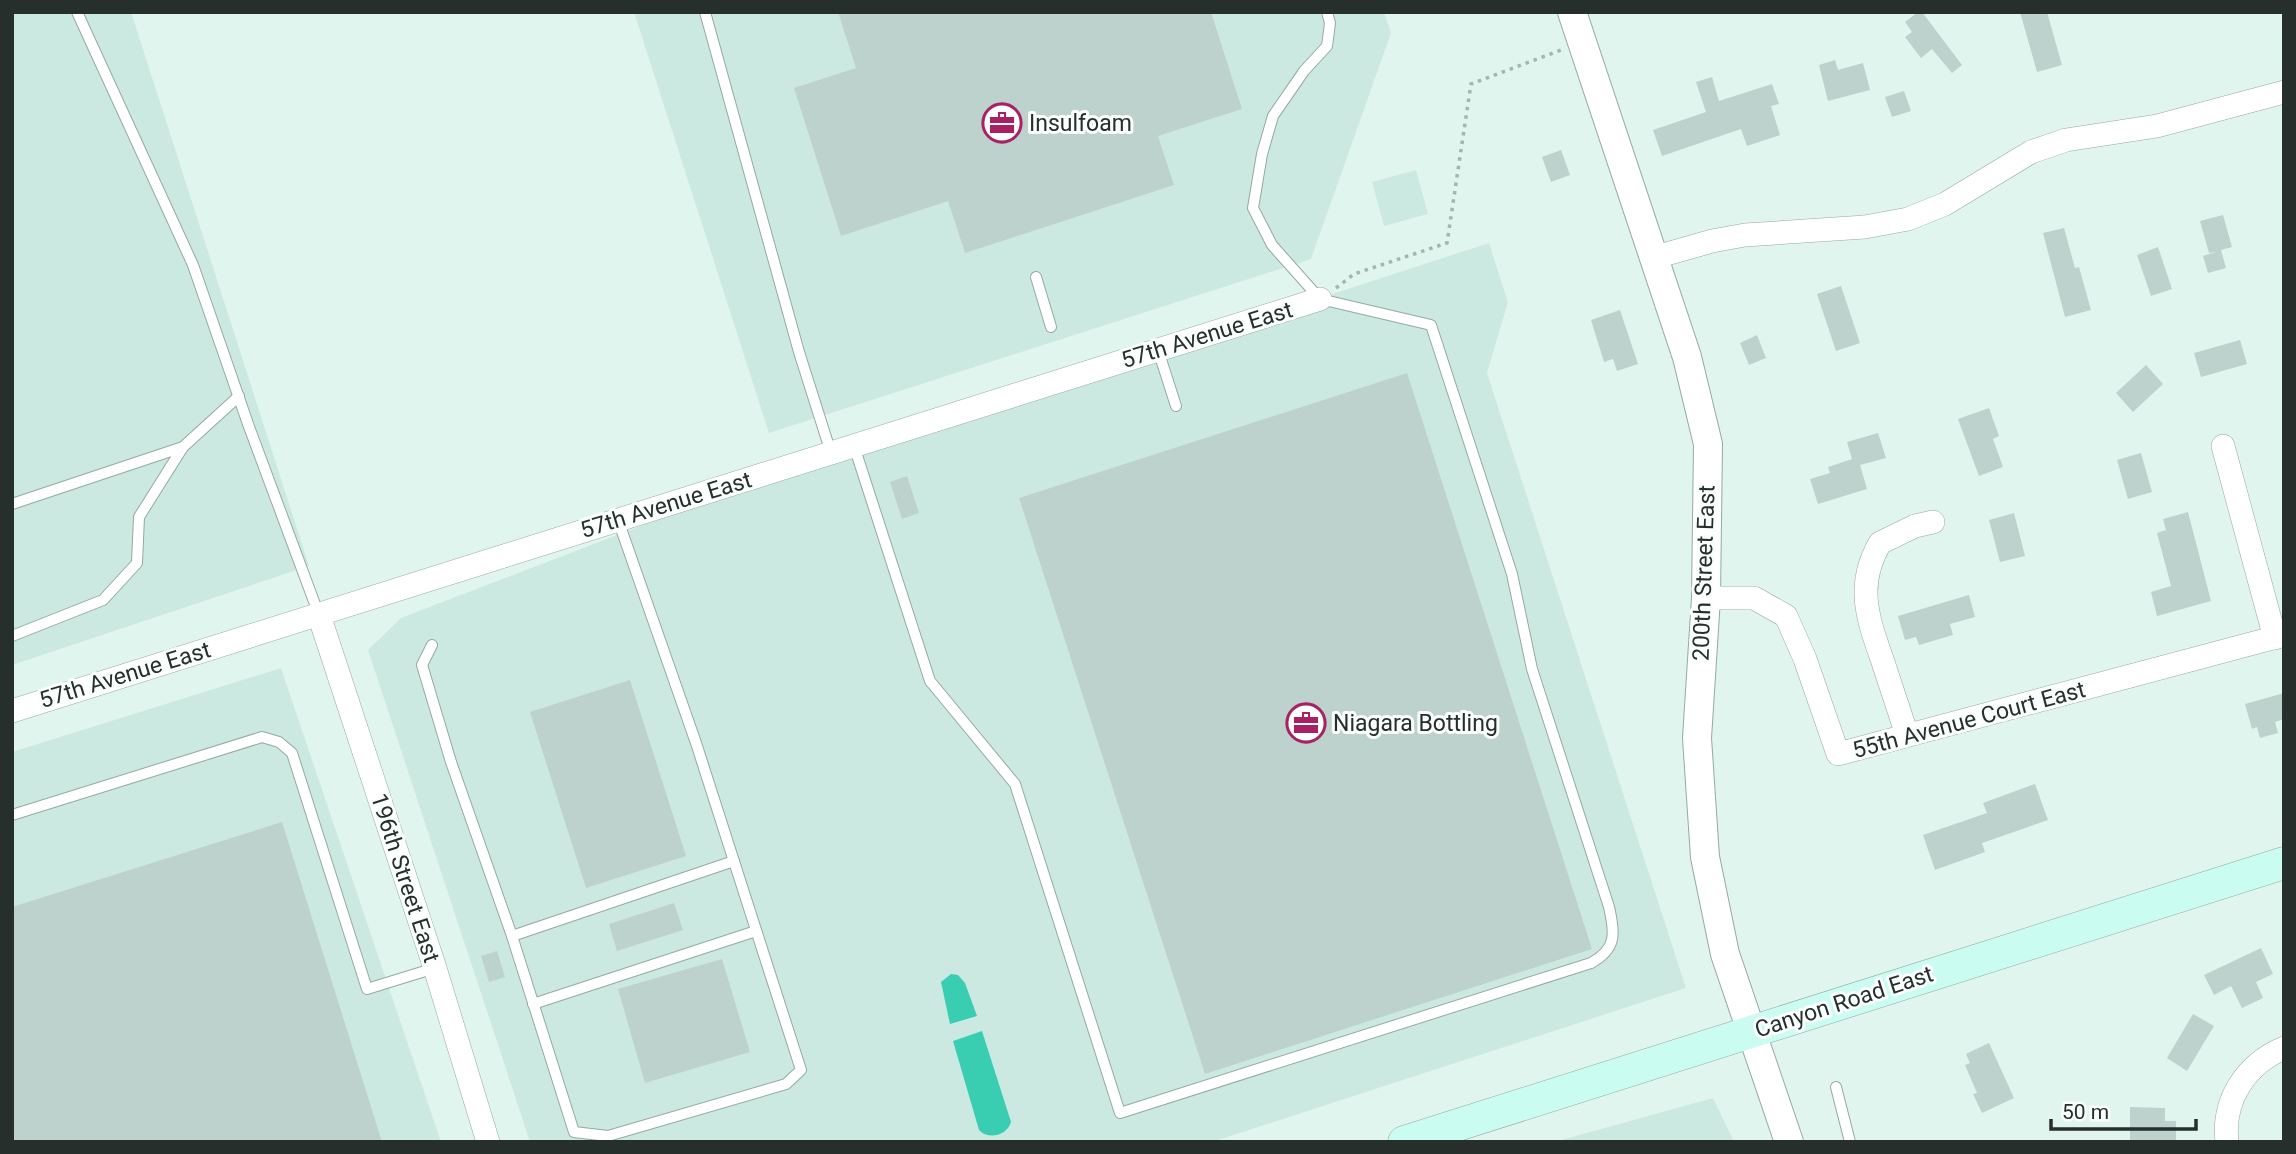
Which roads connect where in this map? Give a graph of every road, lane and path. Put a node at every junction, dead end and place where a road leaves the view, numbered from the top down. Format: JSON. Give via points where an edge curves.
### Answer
{"nodes":[{"id":1,"x":77,"y":12,"type":"edge"},
{"id":2,"x":705,"y":12,"type":"edge"},
{"id":3,"x":1327,"y":12,"type":"edge"},
{"id":4,"x":1572,"y":12,"type":"edge"},
{"id":5,"x":1582,"y":42,"type":"junction"},
{"id":6,"x":2284,"y":92,"type":"edge"},
{"id":7,"x":1656,"y":257,"type":"junction"},
{"id":8,"x":1035,"y":277,"type":"dead end"},
{"id":9,"x":1320,"y":299,"type":"junction"},
{"id":10,"x":1051,"y":327,"type":"dead end"},
{"id":11,"x":1158,"y":351,"type":"junction"},
{"id":12,"x":239,"y":396,"type":"junction"},
{"id":13,"x":1176,"y":406,"type":"dead end"},
{"id":14,"x":854,"y":446,"type":"junction"},
{"id":15,"x":2223,"y":446,"type":"dead end"},
{"id":16,"x":183,"y":447,"type":"junction"},
{"id":17,"x":831,"y":453,"type":"junction"},
{"id":18,"x":12,"y":504,"type":"edge"},
{"id":19,"x":618,"y":520,"type":"junction"},
{"id":20,"x":1933,"y":522,"type":"dead end"},
{"id":21,"x":1706,"y":598,"type":"junction"},
{"id":22,"x":319,"y":615,"type":"junction"},
{"id":23,"x":12,"y":636,"type":"edge"},
{"id":24,"x":2279,"y":637,"type":"edge"},
{"id":25,"x":432,"y":645,"type":"dead end"},
{"id":26,"x":12,"y":710,"type":"edge"},
{"id":27,"x":1907,"y":735,"type":"junction"},
{"id":28,"x":12,"y":815,"type":"edge"},
{"id":29,"x":734,"y":861,"type":"junction"},
{"id":30,"x":2284,"y":863,"type":"edge"},
{"id":31,"x":756,"y":931,"type":"junction"},
{"id":32,"x":512,"y":936,"type":"junction"},
{"id":33,"x":435,"y":968,"type":"junction"},
{"id":34,"x":533,"y":1004,"type":"junction"},
{"id":35,"x":1750,"y":1032,"type":"junction"},
{"id":36,"x":2284,"y":1048,"type":"edge"},
{"id":37,"x":1836,"y":1087,"type":"dead end"},
{"id":38,"x":488,"y":1142,"type":"edge"},
{"id":39,"x":1404,"y":1142,"type":"edge"},
{"id":40,"x":1789,"y":1142,"type":"edge"},
{"id":41,"x":1850,"y":1142,"type":"edge"},
{"id":42,"x":2227,"y":1142,"type":"edge"}],
"edges":[{"from":1,"to":12,"type":"lane","via":[[193,265]]},
{"from":2,"to":17,"type":"lane"},
{"from":3,"to":9,"type":"lane","via":[[1327,46],[1273,116],[1253,208],[1272,245]]},
{"from":4,"to":5,"type":"street","name":"200th Street East"},
{"from":5,"to":7,"type":"street","name":"200th Street East"},
{"from":5,"to":9,"type":"path","via":[[1471,83],[1447,243],[1354,274]]},
{"from":6,"to":7,"type":"street","via":[[2157,126],[2066,140],[2032,152],[1945,204],[1908,219],[1865,227],[1745,235]]},
{"from":7,"to":21,"type":"street","name":"200th Street East","via":[[1708,444]]},
{"from":8,"to":10,"type":"lane"},
{"from":9,"to":11,"type":"street","name":"57th Avenue East"},
{"from":9,"to":14,"type":"lane","via":[[1431,325],[1512,574],[1532,669],[1609,906],[1614,936],[1602,958],[1591,963],[1119,1113],[1015,784],[930,681]]},
{"from":11,"to":13,"type":"lane"},
{"from":11,"to":14,"type":"street","name":"57th Avenue East"},
{"from":12,"to":16,"type":"lane"},
{"from":12,"to":22,"type":"lane"},
{"from":14,"to":17,"type":"street","name":"57th Avenue East"},
{"from":15,"to":24,"type":"street"},
{"from":16,"to":18,"type":"lane"},
{"from":16,"to":23,"type":"lane","via":[[139,517],[137,563],[103,600]]},
{"from":17,"to":19,"type":"street","name":"57th Avenue East"},
{"from":19,"to":22,"type":"street","name":"57th Avenue East"},
{"from":19,"to":29,"type":"lane"},
{"from":20,"to":27,"type":"street","via":[[1880,543],[1865,585],[1866,614]]},
{"from":21,"to":27,"type":"street","name":"55th Avenue Court East","via":[[1754,598],[1786,616],[1838,754]]},
{"from":21,"to":35,"type":"street","name":"200th Street East","via":[[1697,738],[1705,857],[1725,954]]},
{"from":22,"to":26,"type":"street","name":"57th Avenue East"},
{"from":22,"to":33,"type":"street","name":"196th Street East"},
{"from":24,"to":27,"type":"street","name":"55th Avenue Court East"},
{"from":25,"to":32,"type":"lane","via":[[422,665]]},
{"from":28,"to":33,"type":"lane","via":[[262,737],[279,742],[292,753],[367,989]]},
{"from":29,"to":31,"type":"lane"},
{"from":29,"to":32,"type":"lane"},
{"from":30,"to":35,"type":"main road","name":"Canyon Road East"},
{"from":31,"to":34,"type":"lane"},
{"from":31,"to":34,"type":"lane","via":[[801,1070],[786,1084],[608,1136],[574,1132]]},
{"from":32,"to":34,"type":"lane"},
{"from":33,"to":38,"type":"street","name":"196th Street East"},
{"from":35,"to":39,"type":"main road","name":"Canyon Road East"},
{"from":35,"to":40,"type":"street","name":"200th Street East"},
{"from":36,"to":42,"type":"street","via":[[2255,1065],[2239,1085],[2228,1110]]},
{"from":37,"to":41,"type":"lane"}]}
